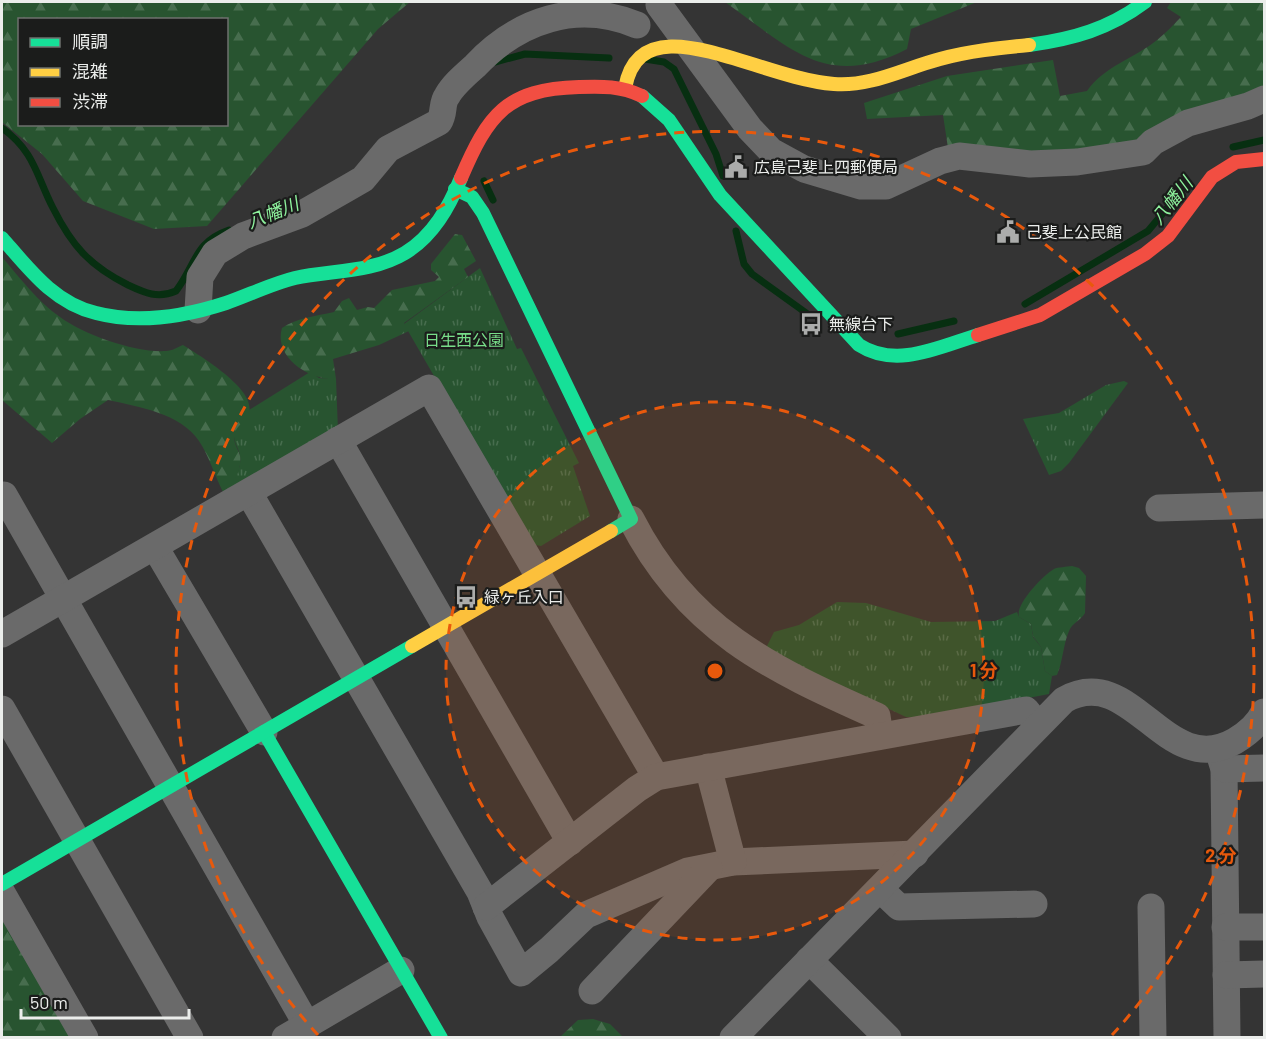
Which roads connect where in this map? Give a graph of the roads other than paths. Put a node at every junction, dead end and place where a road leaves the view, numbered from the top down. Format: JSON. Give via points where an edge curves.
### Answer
{"nodes":[{"id":1,"x":1145,"y":2,"type":"edge"},
{"id":2,"x":668,"y":3,"type":"edge"},
{"id":3,"x":632,"y":38,"type":"junction"},
{"id":4,"x":765,"y":52,"type":"dead end"},
{"id":5,"x":625,"y":88,"type":"junction"},
{"id":6,"x":1264,"y":99,"type":"edge"},
{"id":7,"x":1264,"y":159,"type":"edge"},
{"id":8,"x":455,"y":189,"type":"junction"},
{"id":9,"x":2,"y":238,"type":"edge"},
{"id":10,"x":198,"y":310,"type":"junction"},
{"id":11,"x":338,"y":440,"type":"junction"},
{"id":12,"x":249,"y":493,"type":"junction"},
{"id":13,"x":4,"y":495,"type":"dead end"},
{"id":14,"x":1264,"y":505,"type":"edge"},
{"id":15,"x":1159,"y":508,"type":"dead end"},
{"id":16,"x":631,"y":519,"type":"junction"},
{"id":17,"x":155,"y":547,"type":"junction"},
{"id":18,"x":536,"y":574,"type":"junction"},
{"id":19,"x":62,"y":598,"type":"junction"},
{"id":20,"x":445,"y":627,"type":"junction"},
{"id":21,"x":2,"y":634,"type":"edge"},
{"id":22,"x":355,"y":679,"type":"junction"},
{"id":23,"x":2,"y":709,"type":"edge"},
{"id":24,"x":1264,"y":712,"type":"edge"},
{"id":25,"x":1038,"y":725,"type":"junction"},
{"id":26,"x":264,"y":732,"type":"junction"},
{"id":27,"x":880,"y":736,"type":"junction"},
{"id":28,"x":1221,"y":759,"type":"junction"},
{"id":29,"x":708,"y":767,"type":"junction"},
{"id":30,"x":1264,"y":768,"type":"edge"},
{"id":31,"x":656,"y":777,"type":"junction"},
{"id":32,"x":169,"y":787,"type":"junction"},
{"id":33,"x":76,"y":840,"type":"junction"},
{"id":34,"x":570,"y":842,"type":"junction"},
{"id":35,"x":915,"y":854,"type":"junction"},
{"id":36,"x":723,"y":863,"type":"junction"},
{"id":37,"x":2,"y":884,"type":"edge"},
{"id":38,"x":880,"y":889,"type":"junction"},
{"id":39,"x":2,"y":893,"type":"edge"},
{"id":40,"x":1034,"y":904,"type":"dead end"},
{"id":41,"x":486,"y":907,"type":"junction"},
{"id":42,"x":1151,"y":907,"type":"dead end"},
{"id":43,"x":1225,"y":927,"type":"junction"},
{"id":44,"x":1264,"y":927,"type":"edge"},
{"id":45,"x":809,"y":960,"type":"junction"},
{"id":46,"x":401,"y":970,"type":"junction"},
{"id":47,"x":1264,"y":974,"type":"edge"},
{"id":48,"x":1226,"y":975,"type":"junction"},
{"id":49,"x":592,"y":991,"type":"dead end"},
{"id":50,"x":296,"y":1031,"type":"edge"},
{"id":51,"x":85,"y":1038,"type":"edge"},
{"id":52,"x":190,"y":1038,"type":"edge"},
{"id":53,"x":441,"y":1038,"type":"edge"},
{"id":54,"x":733,"y":1038,"type":"edge"},
{"id":55,"x":888,"y":1038,"type":"edge"},
{"id":56,"x":1153,"y":1038,"type":"edge"},
{"id":57,"x":1227,"y":1038,"type":"edge"}],
"edges":[{"from":1,"to":4,"type":"street","via":[[1116,20],[1076,36],[954,55],[859,83],[814,80]]},
{"from":2,"to":3,"type":"street","via":[[644,15]]},
{"from":2,"to":6,"type":"street","via":[[750,129],[771,151],[804,169],[861,186],[886,186],[959,156],[1030,164],[1143,152],[1188,123]]},
{"from":3,"to":5,"type":"street"},
{"from":3,"to":10,"type":"street","via":[[619,14],[605,10],[564,11],[534,19],[497,44],[444,105],[439,122],[388,149],[363,179],[302,214],[243,236],[215,253],[200,277]]},
{"from":5,"to":7,"type":"street","via":[[661,111],[721,196],[859,345],[870,352],[901,357],[999,329],[1066,302],[1168,236],[1220,170],[1247,159]]},
{"from":5,"to":8,"type":"street","via":[[563,87],[510,102],[486,124]]},
{"from":8,"to":10,"type":"street","via":[[435,224],[402,255],[361,269],[295,278]]},
{"from":8,"to":16,"type":"street","via":[[472,197],[483,213]]},
{"from":9,"to":10,"type":"street","via":[[48,287],[74,306],[140,318]]},
{"from":11,"to":12,"type":"street"},
{"from":11,"to":18,"type":"street","via":[[429,388]]},
{"from":11,"to":20,"type":"street"},
{"from":12,"to":17,"type":"street"},
{"from":12,"to":22,"type":"street"},
{"from":13,"to":19,"type":"street"},
{"from":14,"to":15,"type":"street"},
{"from":16,"to":18,"type":"street"},
{"from":16,"to":27,"type":"street","via":[[664,573],[718,631],[754,655],[876,716]]},
{"from":17,"to":19,"type":"street"},
{"from":17,"to":26,"type":"street"},
{"from":18,"to":20,"type":"street"},
{"from":18,"to":31,"type":"street"},
{"from":19,"to":21,"type":"street"},
{"from":19,"to":32,"type":"street"},
{"from":20,"to":22,"type":"street"},
{"from":20,"to":34,"type":"street"},
{"from":22,"to":26,"type":"street"},
{"from":22,"to":41,"type":"street"},
{"from":23,"to":33,"type":"street"},
{"from":24,"to":28,"type":"street"},
{"from":25,"to":27,"type":"street","via":[[1026,710]]},
{"from":25,"to":28,"type":"street","via":[[1072,696],[1098,692],[1115,697],[1189,747]]},
{"from":25,"to":35,"type":"street"},
{"from":26,"to":32,"type":"street"},
{"from":26,"to":46,"type":"street"},
{"from":27,"to":29,"type":"street"},
{"from":28,"to":30,"type":"street"},
{"from":28,"to":43,"type":"street"},
{"from":29,"to":31,"type":"street"},
{"from":29,"to":36,"type":"street"},
{"from":31,"to":34,"type":"street"},
{"from":32,"to":33,"type":"street"},
{"from":32,"to":50,"type":"street"},
{"from":33,"to":37,"type":"street"},
{"from":33,"to":52,"type":"street"},
{"from":34,"to":41,"type":"street"},
{"from":35,"to":36,"type":"street"},
{"from":35,"to":38,"type":"street"},
{"from":36,"to":41,"type":"street","via":[[688,871],[586,915],[521,973]]},
{"from":36,"to":49,"type":"street"},
{"from":38,"to":40,"type":"street","via":[[899,908]]},
{"from":38,"to":45,"type":"street"},
{"from":39,"to":51,"type":"street"},
{"from":42,"to":56,"type":"street"},
{"from":43,"to":44,"type":"street"},
{"from":43,"to":48,"type":"street"},
{"from":45,"to":54,"type":"street"},
{"from":45,"to":55,"type":"street"},
{"from":46,"to":50,"type":"street"},
{"from":46,"to":53,"type":"street"},
{"from":47,"to":48,"type":"street"},
{"from":48,"to":57,"type":"street"}]}
